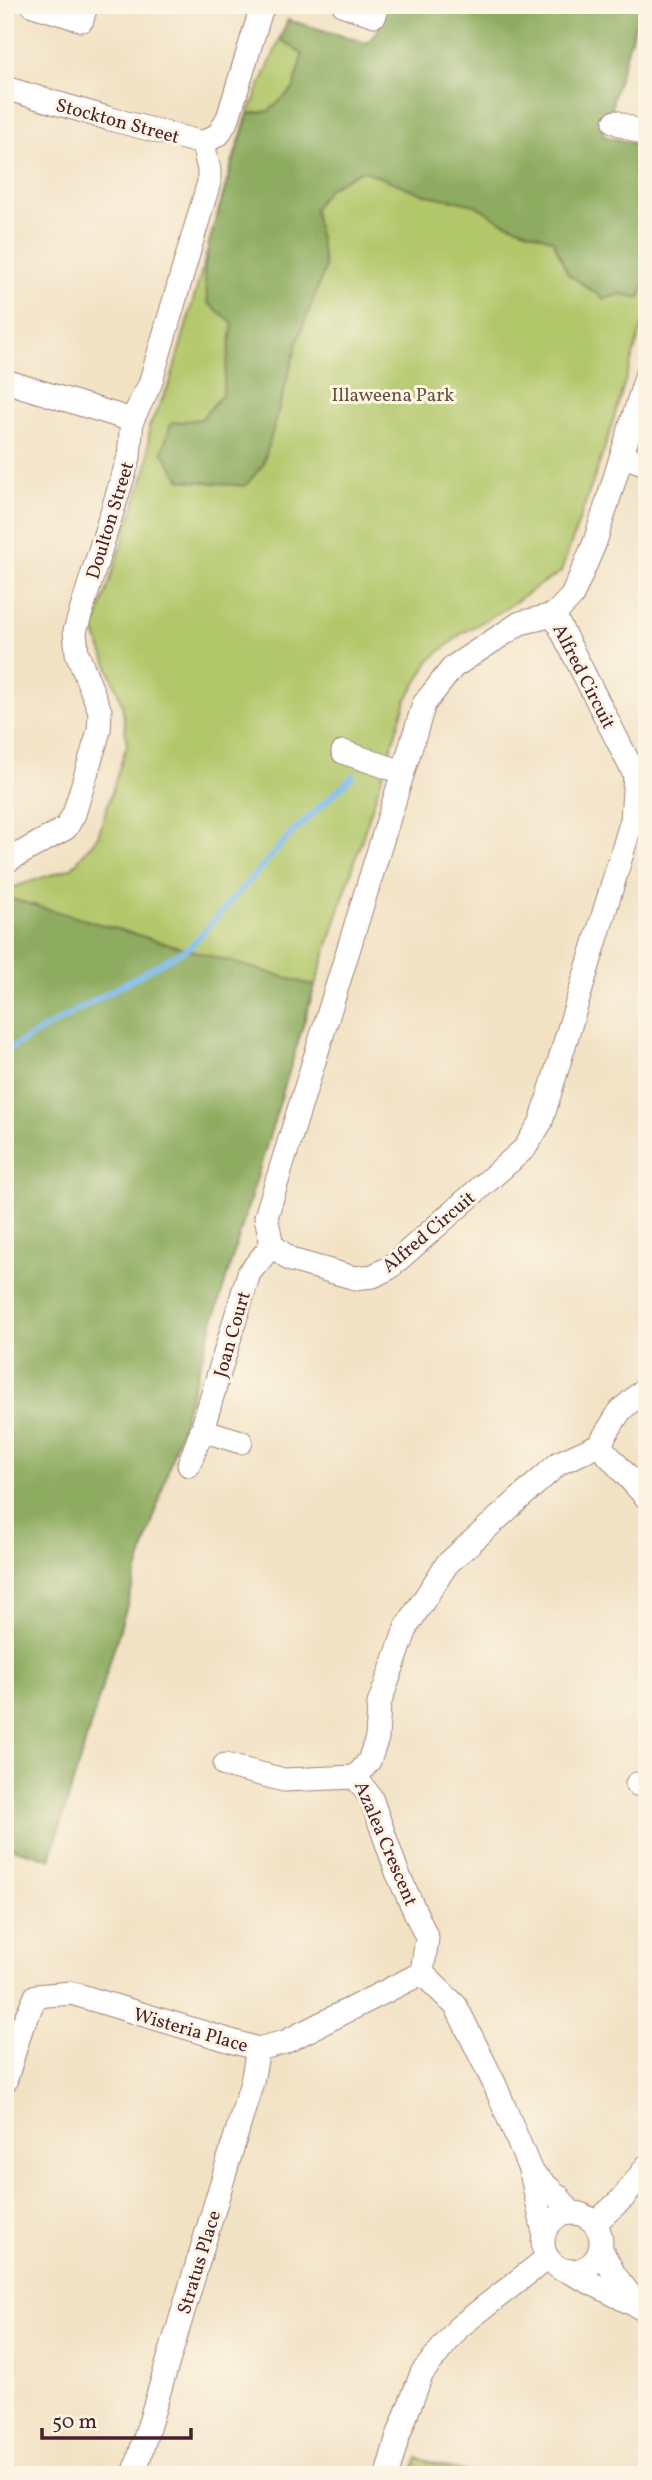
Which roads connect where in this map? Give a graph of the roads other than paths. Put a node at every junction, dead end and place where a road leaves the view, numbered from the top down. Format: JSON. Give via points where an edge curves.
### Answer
{"nodes":[{"id":1,"x":33,"y":5,"type":"edge"},
{"id":2,"x":86,"y":5,"type":"edge"},
{"id":3,"x":265,"y":5,"type":"edge"},
{"id":4,"x":344,"y":5,"type":"edge"},
{"id":5,"x":375,"y":15,"type":"dead end"},
{"id":6,"x":5,"y":88,"type":"edge"},
{"id":7,"x":615,"y":122,"type":"dead end"},
{"id":8,"x":647,"y":135,"type":"edge"},
{"id":9,"x":203,"y":143,"type":"junction"},
{"id":10,"x":647,"y":374,"type":"edge"},
{"id":11,"x":5,"y":381,"type":"edge"},
{"id":12,"x":132,"y":420,"type":"junction"},
{"id":13,"x":622,"y":456,"type":"junction"},
{"id":14,"x":647,"y":464,"type":"edge"},
{"id":15,"x":554,"y":615,"type":"junction"},
{"id":16,"x":343,"y":752,"type":"dead end"},
{"id":17,"x":402,"y":772,"type":"junction"},
{"id":18,"x":5,"y":862,"type":"edge"},
{"id":19,"x":272,"y":1244,"type":"junction"},
{"id":20,"x":647,"y":1387,"type":"edge"},
{"id":21,"x":202,"y":1430,"type":"junction"},
{"id":22,"x":241,"y":1442,"type":"dead end"},
{"id":23,"x":599,"y":1445,"type":"junction"},
{"id":24,"x":189,"y":1465,"type":"dead end"},
{"id":25,"x":647,"y":1498,"type":"edge"},
{"id":26,"x":225,"y":1765,"type":"dead end"},
{"id":27,"x":356,"y":1777,"type":"junction"},
{"id":28,"x":422,"y":1973,"type":"junction"},
{"id":29,"x":258,"y":2049,"type":"junction"},
{"id":30,"x":5,"y":2082,"type":"edge"},
{"id":31,"x":647,"y":2166,"type":"edge"},
{"id":32,"x":531,"y":2172,"type":"junction"},
{"id":33,"x":571,"y":2213,"type":"junction"},
{"id":34,"x":595,"y":2223,"type":"junction"},
{"id":35,"x":544,"y":2233,"type":"junction"},
{"id":36,"x":601,"y":2249,"type":"junction"},
{"id":37,"x":547,"y":2259,"type":"junction"},
{"id":38,"x":569,"y":2272,"type":"junction"},
{"id":39,"x":643,"y":2309,"type":"edge"},
{"id":40,"x":134,"y":2475,"type":"edge"},
{"id":41,"x":387,"y":2475,"type":"edge"}],
"edges":[{"from":1,"to":2,"type":"street","via":[[82,20]]},
{"from":3,"to":9,"type":"street","name":"Stockton Street","via":[[228,118],[219,134]]},
{"from":4,"to":5,"type":"street"},
{"from":6,"to":9,"type":"street","name":"Stockton Street"},
{"from":7,"to":8,"type":"street"},
{"from":9,"to":12,"type":"street","name":"Doulton Street","via":[[209,182],[149,384]]},
{"from":10,"to":13,"type":"street"},
{"from":11,"to":12,"type":"street"},
{"from":12,"to":18,"type":"street","name":"Doulton Street","via":[[129,457],[75,631],[77,653],[100,711],[99,731],[75,814],[66,828]]},
{"from":13,"to":14,"type":"street"},
{"from":13,"to":15,"type":"street","name":"Alfred Circuit","via":[[572,596]]},
{"from":15,"to":17,"type":"street","name":"Alfred Circuit","via":[[520,623],[453,667],[424,704]]},
{"from":15,"to":19,"type":"street","name":"Alfred Circuit","via":[[635,775],[632,820],[541,1122],[525,1148],[389,1268],[373,1276],[355,1278],[292,1260]]},
{"from":16,"to":17,"type":"street"},
{"from":17,"to":19,"type":"street","name":"Alfred Circuit","via":[[266,1217]]},
{"from":19,"to":21,"type":"street","name":"Joan Court","via":[[249,1273]]},
{"from":20,"to":23,"type":"street","via":[[620,1411]]},
{"from":21,"to":22,"type":"street"},
{"from":21,"to":24,"type":"street","name":"Joan Court"},
{"from":23,"to":25,"type":"street"},
{"from":23,"to":27,"type":"street","name":"Azalea Crescent","via":[[559,1462],[447,1564],[407,1626],[379,1704],[377,1738],[369,1761]]},
{"from":26,"to":27,"type":"street","via":[[284,1780]]},
{"from":27,"to":28,"type":"street","name":"Azalea Crescent","via":[[371,1798],[427,1938]]},
{"from":28,"to":29,"type":"street","name":"Wisteria Place","via":[[285,2042]]},
{"from":28,"to":32,"type":"street","via":[[456,2006]]},
{"from":29,"to":30,"type":"street","name":"Wisteria Place","via":[[71,1993],[36,1996]]},
{"from":29,"to":40,"type":"street","name":"Stratus Place"},
{"from":31,"to":34,"type":"street","via":[[623,2198]]},
{"from":32,"to":33,"type":"street"},
{"from":32,"to":35,"type":"street"},
{"from":33,"to":34,"type":"street"},
{"from":33,"to":35,"type":"street","via":[[554,2218]]},
{"from":34,"to":36,"type":"street"},
{"from":35,"to":37,"type":"street"},
{"from":36,"to":38,"type":"street","via":[[592,2264]]},
{"from":36,"to":39,"type":"street","via":[[614,2274]]},
{"from":37,"to":38,"type":"street"},
{"from":37,"to":41,"type":"street","via":[[459,2327],[422,2373]]},
{"from":38,"to":39,"type":"street"}]}
